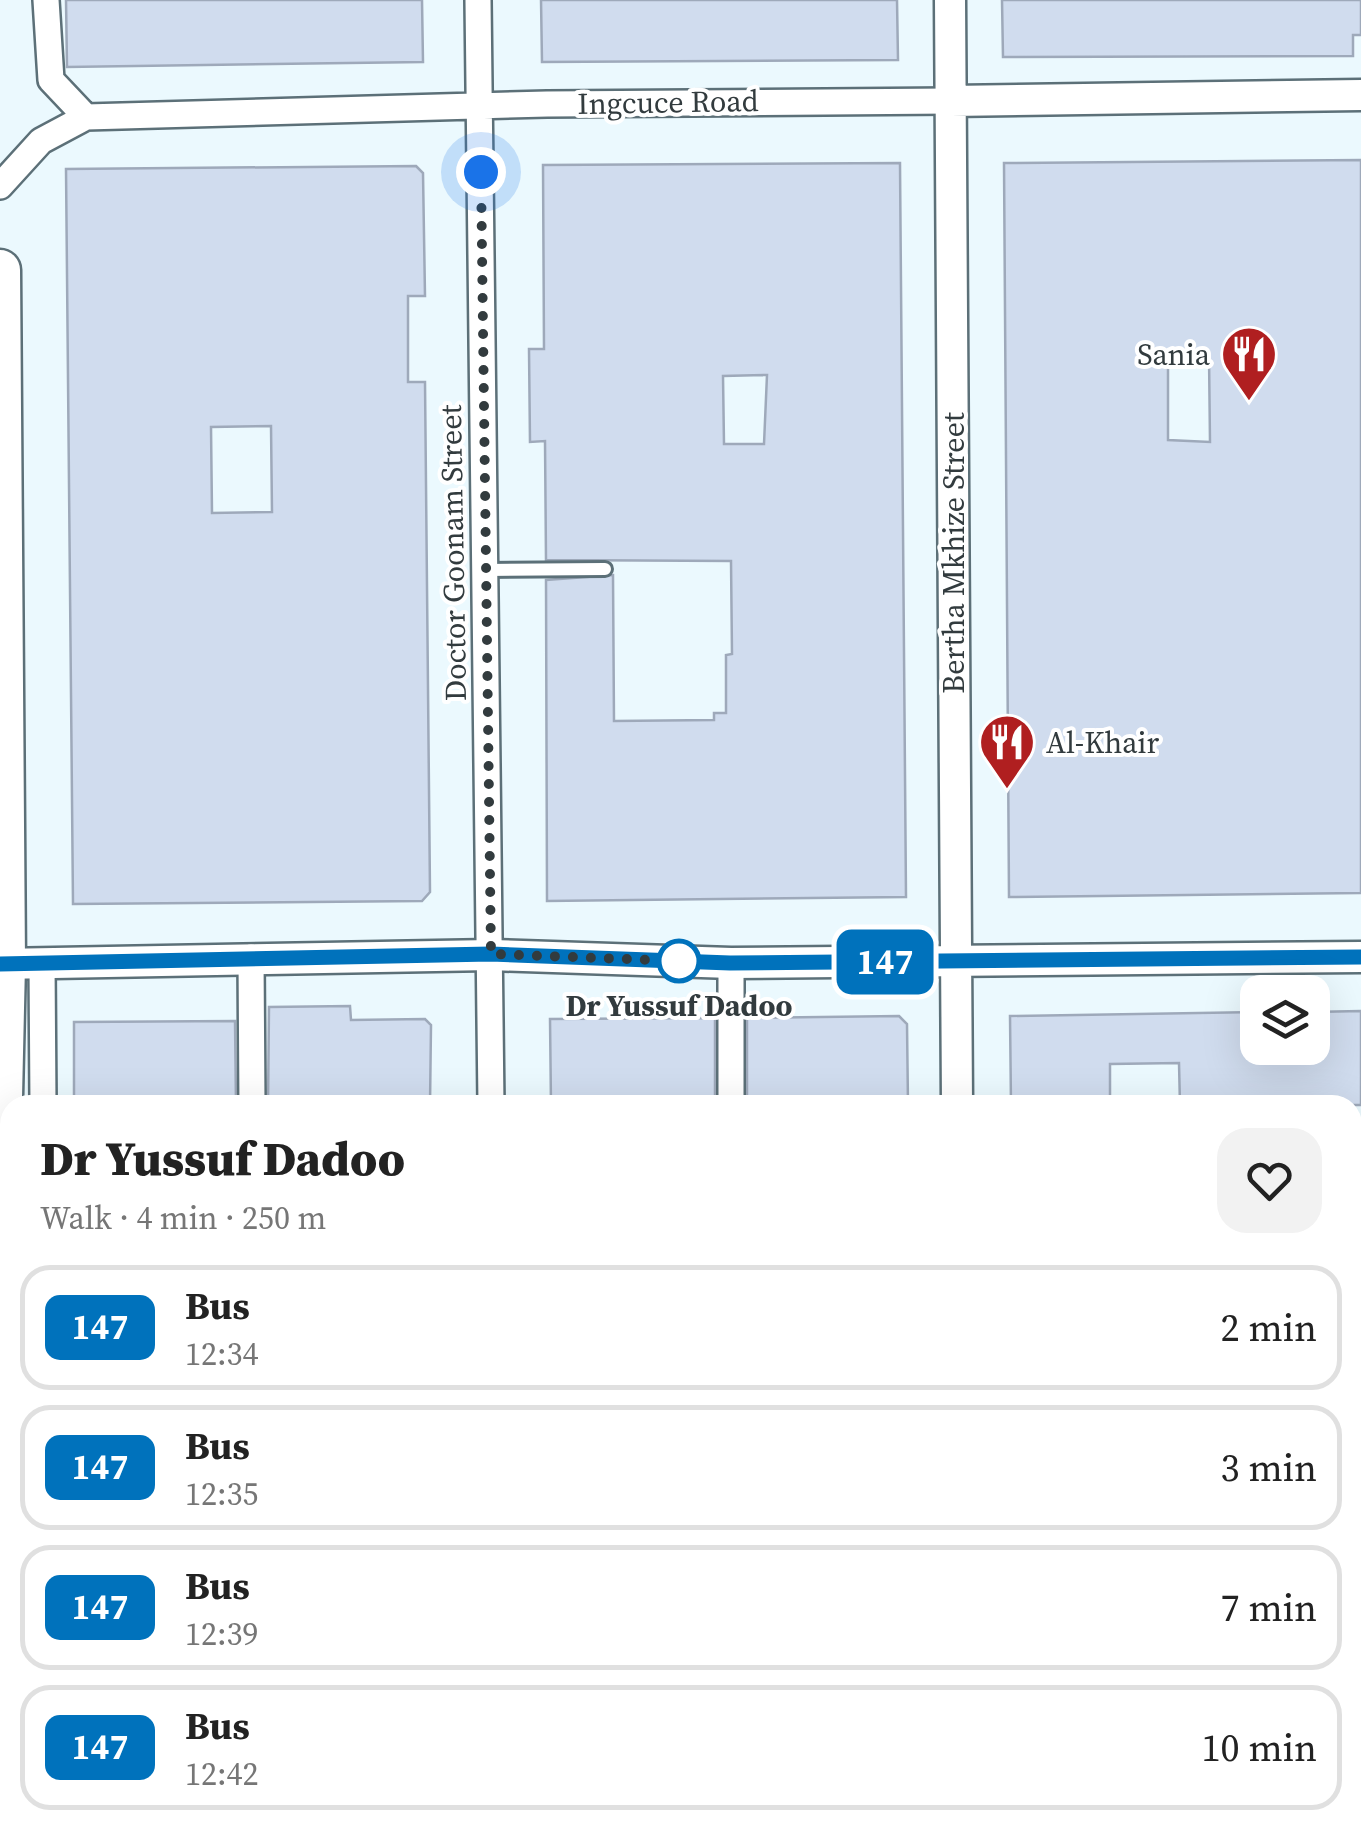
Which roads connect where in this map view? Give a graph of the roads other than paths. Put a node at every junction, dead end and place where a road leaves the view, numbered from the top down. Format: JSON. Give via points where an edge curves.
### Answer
{"nodes":[{"id":1,"x":46,"y":0,"type":"edge"},
{"id":2,"x":478,"y":0,"type":"edge"},
{"id":3,"x":950,"y":0,"type":"edge"},
{"id":4,"x":1361,"y":95,"type":"edge"},
{"id":5,"x":951,"y":101,"type":"junction"},
{"id":6,"x":480,"y":107,"type":"junction"},
{"id":7,"x":86,"y":118,"type":"junction"},
{"id":8,"x":0,"y":186,"type":"edge"},
{"id":9,"x":0,"y":270,"type":"edge"},
{"id":10,"x":606,"y":569,"type":"dead end"},
{"id":11,"x":486,"y":570,"type":"junction"},
{"id":12,"x":491,"y":954,"type":"junction"},
{"id":13,"x":1361,"y":957,"type":"edge"},
{"id":14,"x":252,"y":958,"type":"junction"},
{"id":15,"x":956,"y":962,"type":"junction"},
{"id":16,"x":730,"y":963,"type":"junction"},
{"id":17,"x":16,"y":964,"type":"edge"},
{"id":18,"x":2,"y":1095,"type":"edge"},
{"id":19,"x":41,"y":1095,"type":"edge"},
{"id":20,"x":252,"y":1095,"type":"edge"},
{"id":21,"x":491,"y":1095,"type":"edge"},
{"id":22,"x":731,"y":1095,"type":"edge"},
{"id":23,"x":957,"y":1095,"type":"edge"}],
"edges":[{"from":1,"to":7,"type":"street","via":[[52,80]]},
{"from":2,"to":6,"type":"street","name":"Doctor Goonam Street"},
{"from":3,"to":5,"type":"street","name":"Bertha Mkhize Street"},
{"from":4,"to":5,"type":"street","name":"Ingcuce Road"},
{"from":5,"to":6,"type":"street","name":"Ingcuce Road"},
{"from":5,"to":15,"type":"street","name":"Bertha Mkhize Street"},
{"from":6,"to":7,"type":"street","name":"Ingcuce Road"},
{"from":6,"to":11,"type":"street","name":"Doctor Goonam Street"},
{"from":7,"to":8,"type":"street","name":"Ingcuce Road","via":[[41,141]]},
{"from":9,"to":17,"type":"highway"},
{"from":10,"to":11,"type":"lane"},
{"from":11,"to":12,"type":"street","name":"Doctor Goonam Street"},
{"from":12,"to":14,"type":"street"},
{"from":12,"to":16,"type":"street"},
{"from":12,"to":21,"type":"street","name":"Doctor Goonam Street"},
{"from":13,"to":15,"type":"street"},
{"from":14,"to":17,"type":"street"},
{"from":14,"to":20,"type":"street"},
{"from":15,"to":16,"type":"street"},
{"from":15,"to":23,"type":"street","name":"Bertha Mkhize Street"},
{"from":16,"to":22,"type":"street"},
{"from":17,"to":18,"type":"highway","via":[[4,1022]]},
{"from":17,"to":19,"type":"street"}]}
